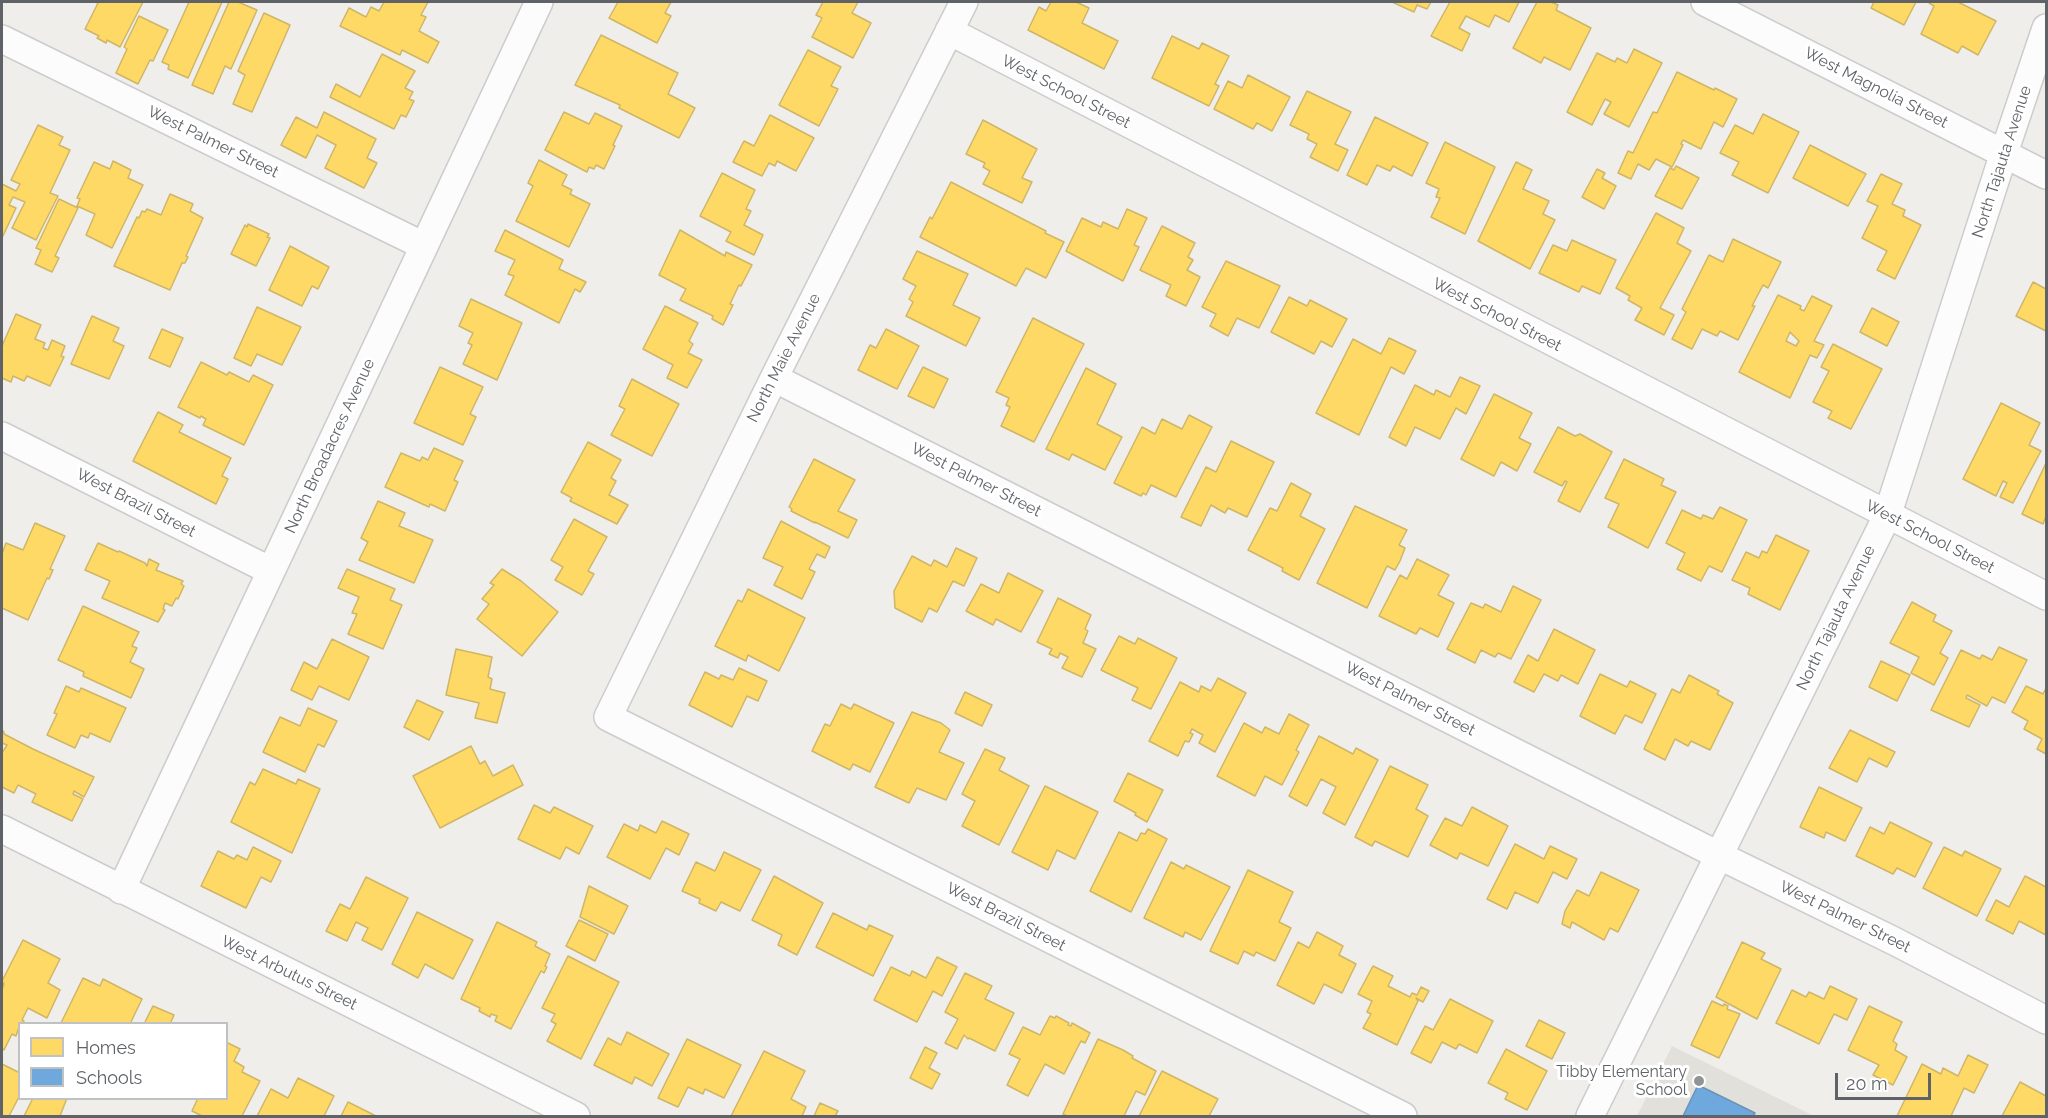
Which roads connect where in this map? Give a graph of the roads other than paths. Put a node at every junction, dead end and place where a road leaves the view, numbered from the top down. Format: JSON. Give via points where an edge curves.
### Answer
{"nodes":[{"id":1,"x":539,"y":2,"type":"edge"},
{"id":2,"x":964,"y":2,"type":"edge"},
{"id":3,"x":1705,"y":2,"type":"edge"},
{"id":4,"x":2046,"y":28,"type":"edge"},
{"id":5,"x":949,"y":32,"type":"junction"},
{"id":6,"x":2,"y":39,"type":"edge"},
{"id":7,"x":2004,"y":153,"type":"junction"},
{"id":8,"x":2046,"y":175,"type":"edge"},
{"id":9,"x":424,"y":246,"type":"junction"},
{"id":10,"x":774,"y":378,"type":"junction"},
{"id":11,"x":2,"y":436,"type":"edge"},
{"id":12,"x":1887,"y":516,"type":"junction"},
{"id":13,"x":271,"y":571,"type":"junction"},
{"id":14,"x":2046,"y":596,"type":"edge"},
{"id":15,"x":608,"y":717,"type":"joint"},
{"id":16,"x":2,"y":829,"type":"edge"},
{"id":17,"x":1718,"y":855,"type":"junction"},
{"id":18,"x":121,"y":890,"type":"junction"},
{"id":19,"x":2046,"y":1020,"type":"edge"},
{"id":20,"x":576,"y":1116,"type":"edge"},
{"id":21,"x":1403,"y":1116,"type":"edge"},
{"id":22,"x":1590,"y":1116,"type":"edge"}],
"edges":[{"from":1,"to":9,"type":"street","name":"North Broadacres Avenue"},
{"from":2,"to":5,"type":"street","name":"North Maie Avenue"},
{"from":3,"to":7,"type":"street","name":"West Magnolia Street"},
{"from":4,"to":7,"type":"street","name":"North Tajauta Avenue"},
{"from":5,"to":10,"type":"street","name":"North Maie Avenue"},
{"from":5,"to":12,"type":"street","name":"West School Street"},
{"from":6,"to":9,"type":"street","name":"West Palmer Street"},
{"from":7,"to":8,"type":"street","name":"West Magnolia Street"},
{"from":7,"to":12,"type":"street","name":"North Tajauta Avenue"},
{"from":9,"to":13,"type":"street","name":"North Broadacres Avenue"},
{"from":10,"to":15,"type":"street","name":"North Maie Avenue"},
{"from":10,"to":17,"type":"street","name":"West Palmer Street"},
{"from":11,"to":13,"type":"street","name":"West Brazil Street"},
{"from":12,"to":14,"type":"street","name":"West School Street"},
{"from":12,"to":17,"type":"street","name":"North Tajauta Avenue"},
{"from":13,"to":18,"type":"street","name":"North Broadacres Avenue"},
{"from":15,"to":21,"type":"street","name":"West Brazil Street"},
{"from":16,"to":18,"type":"street","name":"West Arbutus Street"},
{"from":17,"to":19,"type":"street","name":"West Palmer Street"},
{"from":17,"to":22,"type":"street","name":"North Tajauta Avenue"},
{"from":18,"to":20,"type":"street","name":"West Arbutus Street"}]}
